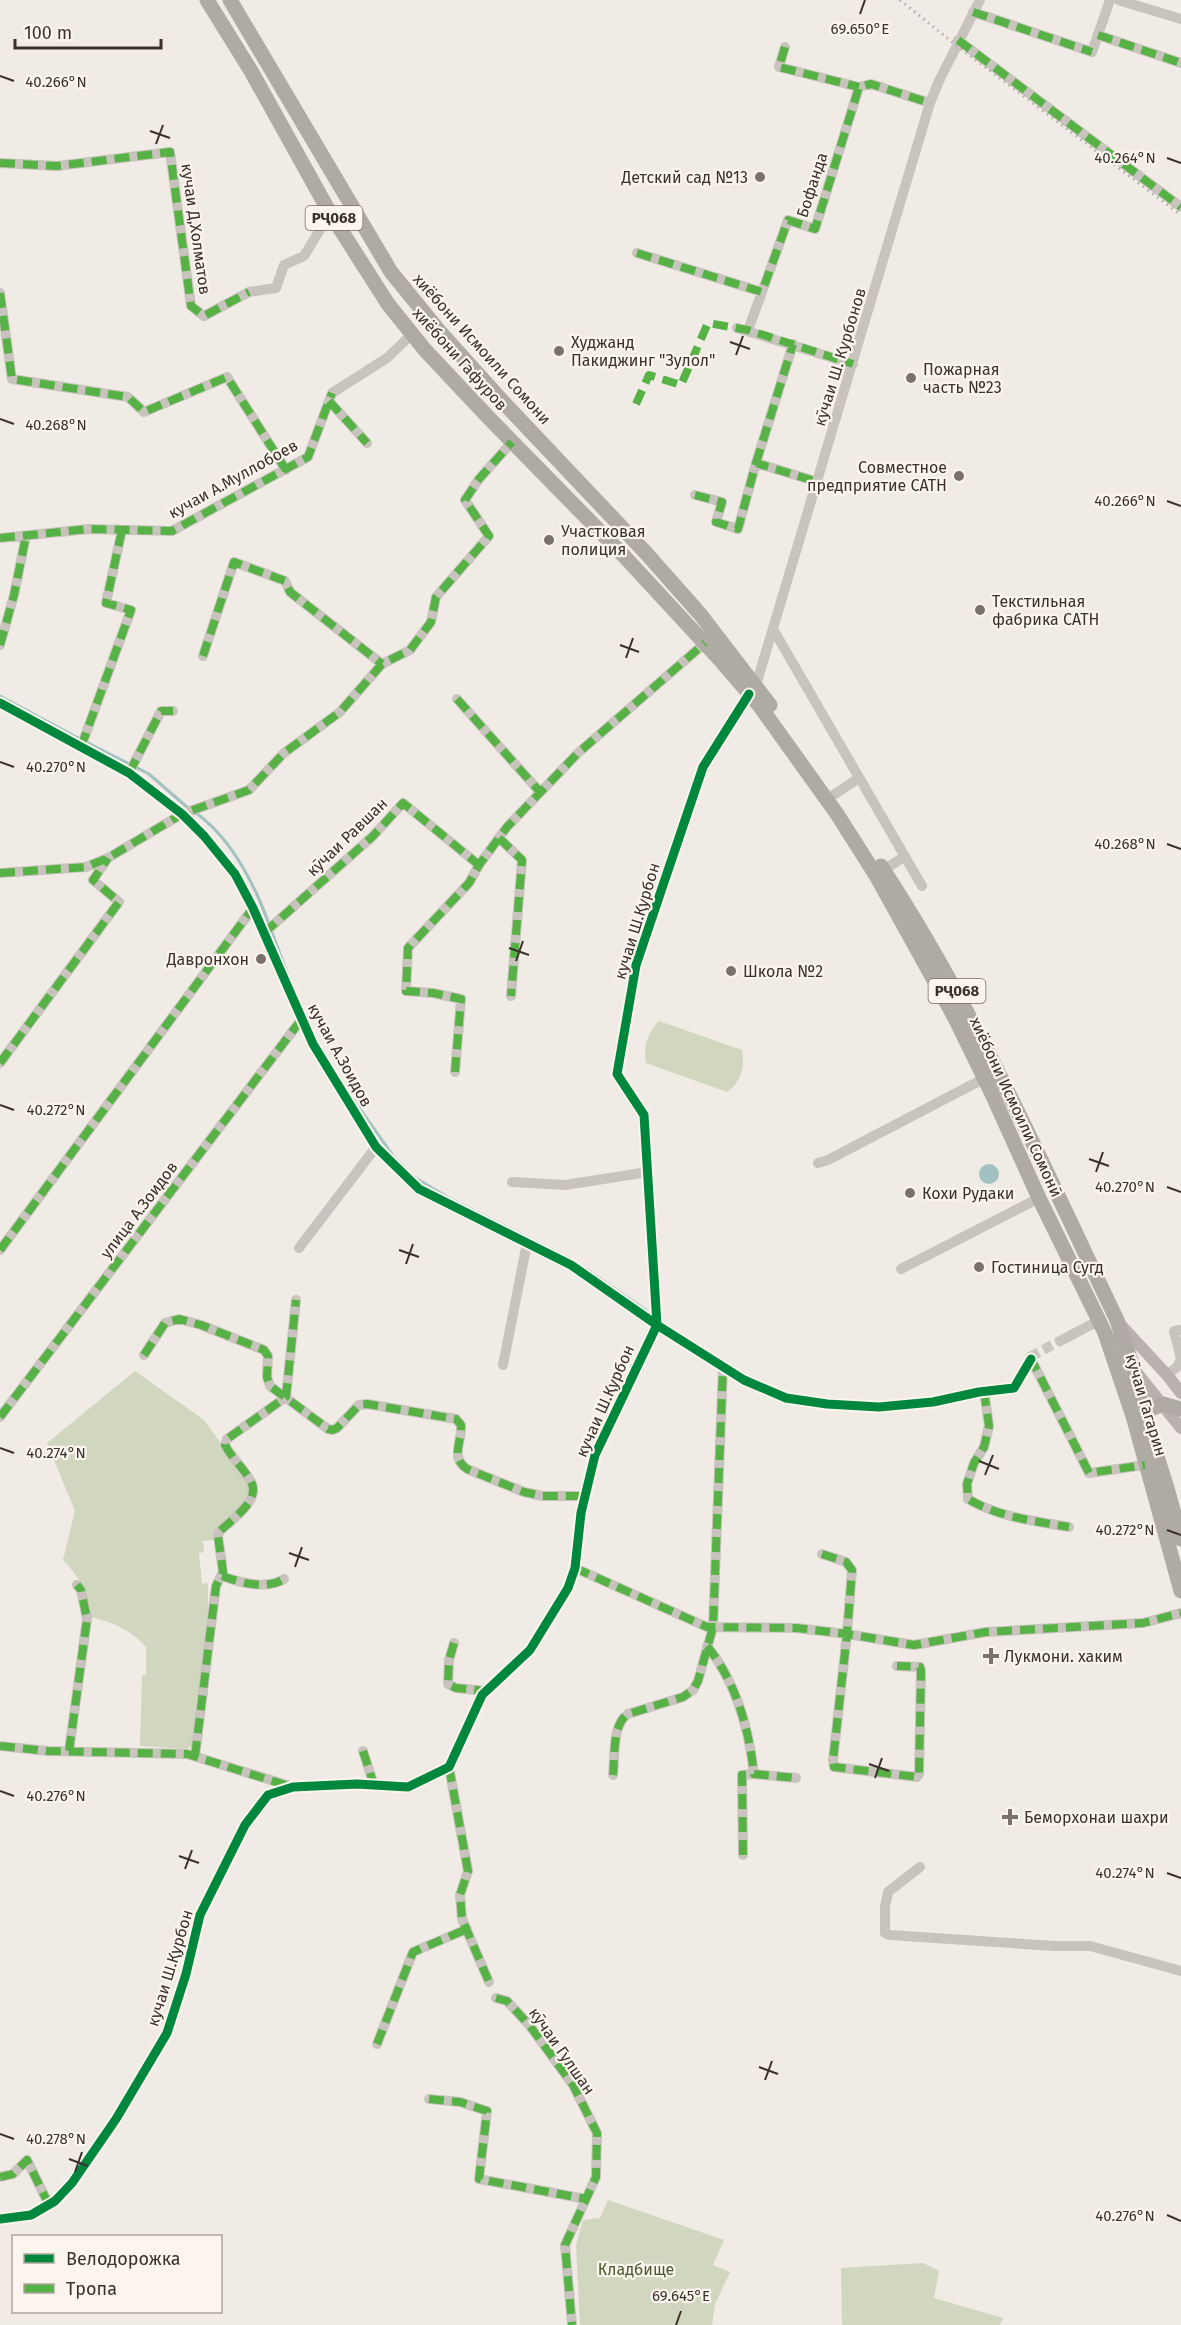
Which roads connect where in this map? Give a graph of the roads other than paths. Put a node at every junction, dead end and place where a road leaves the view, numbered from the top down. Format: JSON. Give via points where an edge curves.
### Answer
{"nodes":[{"id":1,"x":207,"y":0,"type":"edge"},
{"id":2,"x":230,"y":0,"type":"edge"},
{"id":3,"x":980,"y":0,"type":"edge"},
{"id":4,"x":1110,"y":0,"type":"edge"},
{"id":5,"x":1118,"y":0,"type":"edge"},
{"id":6,"x":973,"y":12,"type":"junction"},
{"id":7,"x":1181,"y":19,"type":"edge"},
{"id":8,"x":1098,"y":35,"type":"junction"},
{"id":9,"x":958,"y":40,"type":"junction"},
{"id":10,"x":785,"y":46,"type":"dead end"},
{"id":11,"x":268,"y":62,"type":"junction"},
{"id":12,"x":1181,"y":63,"type":"edge"},
{"id":13,"x":251,"y":71,"type":"junction"},
{"id":14,"x":859,"y":87,"type":"junction"},
{"id":15,"x":930,"y":103,"type":"junction"},
{"id":16,"x":0,"y":163,"type":"edge"},
{"id":17,"x":1181,"y":207,"type":"edge"},
{"id":18,"x":330,"y":213,"type":"junction"},
{"id":19,"x":637,"y":253,"type":"dead end"},
{"id":20,"x":762,"y":292,"type":"junction"},
{"id":21,"x":0,"y":293,"type":"edge"},
{"id":22,"x":412,"y":334,"type":"junction"},
{"id":23,"x":793,"y":344,"type":"junction"},
{"id":24,"x":854,"y":364,"type":"junction"},
{"id":25,"x":330,"y":397,"type":"junction"},
{"id":26,"x":504,"y":403,"type":"junction"},
{"id":27,"x":488,"y":417,"type":"junction"},
{"id":28,"x":512,"y":442,"type":"junction"},
{"id":29,"x":367,"y":443,"type":"dead end"},
{"id":30,"x":756,"y":463,"type":"junction"},
{"id":31,"x":286,"y":470,"type":"junction"},
{"id":32,"x":818,"y":482,"type":"junction"},
{"id":33,"x":695,"y":495,"type":"dead end"},
{"id":34,"x":122,"y":530,"type":"junction"},
{"id":35,"x":26,"y":536,"type":"junction"},
{"id":36,"x":0,"y":538,"type":"edge"},
{"id":37,"x":773,"y":629,"type":"junction"},
{"id":38,"x":705,"y":643,"type":"junction"},
{"id":39,"x":0,"y":645,"type":"edge"},
{"id":40,"x":203,"y":656,"type":"dead end"},
{"id":41,"x":382,"y":664,"type":"junction"},
{"id":42,"x":753,"y":689,"type":"junction"},
{"id":43,"x":457,"y":699,"type":"dead end"},
{"id":44,"x":0,"y":703,"type":"edge"},
{"id":45,"x":173,"y":711,"type":"dead end"},
{"id":46,"x":83,"y":743,"type":"junction"},
{"id":47,"x":129,"y":773,"type":"junction"},
{"id":48,"x":859,"y":778,"type":"junction"},
{"id":49,"x":540,"y":792,"type":"junction"},
{"id":50,"x":834,"y":794,"type":"junction"},
{"id":51,"x":189,"y":812,"type":"junction"},
{"id":52,"x":499,"y":838,"type":"junction"},
{"id":53,"x":905,"y":856,"type":"junction"},
{"id":54,"x":108,"y":858,"type":"junction"},
{"id":55,"x":479,"y":865,"type":"junction"},
{"id":56,"x":884,"y":870,"type":"junction"},
{"id":57,"x":0,"y":873,"type":"edge"},
{"id":58,"x":922,"y":886,"type":"dead end"},
{"id":59,"x":253,"y":908,"type":"junction"},
{"id":60,"x":268,"y":930,"type":"junction"},
{"id":61,"x":511,"y":996,"type":"dead end"},
{"id":62,"x":301,"y":1020,"type":"junction"},
{"id":63,"x":0,"y":1063,"type":"edge"},
{"id":64,"x":455,"y":1072,"type":"dead end"},
{"id":65,"x":985,"y":1078,"type":"junction"},
{"id":66,"x":375,"y":1147,"type":"junction"},
{"id":67,"x":818,"y":1163,"type":"dead end"},
{"id":68,"x":648,"y":1172,"type":"junction"},
{"id":69,"x":512,"y":1182,"type":"dead end"},
{"id":70,"x":1039,"y":1198,"type":"junction"},
{"id":71,"x":527,"y":1243,"type":"junction"},
{"id":72,"x":299,"y":1248,"type":"dead end"},
{"id":73,"x":0,"y":1250,"type":"edge"},
{"id":74,"x":901,"y":1269,"type":"dead end"},
{"id":75,"x":296,"y":1300,"type":"dead end"},
{"id":76,"x":1117,"y":1320,"type":"junction"},
{"id":77,"x":657,"y":1325,"type":"junction"},
{"id":78,"x":1101,"y":1327,"type":"junction"},
{"id":79,"x":1181,"y":1330,"type":"edge"},
{"id":80,"x":1060,"y":1341,"type":"tunnel mouth"},
{"id":81,"x":144,"y":1355,"type":"dead end"},
{"id":82,"x":503,"y":1365,"type":"dead end"},
{"id":83,"x":723,"y":1366,"type":"junction"},
{"id":84,"x":1132,"y":1367,"type":"junction"},
{"id":85,"x":1167,"y":1375,"type":"junction"},
{"id":86,"x":984,"y":1391,"type":"junction"},
{"id":87,"x":1181,"y":1393,"type":"edge"},
{"id":88,"x":286,"y":1397,"type":"junction"},
{"id":89,"x":1172,"y":1409,"type":"edge"},
{"id":90,"x":1138,"y":1414,"type":"junction"},
{"id":91,"x":0,"y":1417,"type":"edge"},
{"id":92,"x":1148,"y":1427,"type":"junction"},
{"id":93,"x":1181,"y":1428,"type":"edge"},
{"id":94,"x":1145,"y":1465,"type":"junction"},
{"id":95,"x":584,"y":1496,"type":"junction"},
{"id":96,"x":1069,"y":1527,"type":"dead end"},
{"id":97,"x":1181,"y":1539,"type":"edge"},
{"id":98,"x":822,"y":1554,"type":"dead end"},
{"id":99,"x":576,"y":1568,"type":"junction"},
{"id":100,"x":222,"y":1576,"type":"junction"},
{"id":101,"x":284,"y":1579,"type":"dead end"},
{"id":102,"x":77,"y":1585,"type":"dead end"},
{"id":103,"x":1181,"y":1591,"type":"edge"},
{"id":104,"x":1181,"y":1613,"type":"edge"},
{"id":105,"x":713,"y":1627,"type":"junction"},
{"id":106,"x":847,"y":1634,"type":"junction"},
{"id":107,"x":454,"y":1644,"type":"dead end"},
{"id":108,"x":708,"y":1646,"type":"junction"},
{"id":109,"x":897,"y":1666,"type":"dead end"},
{"id":110,"x":486,"y":1691,"type":"junction"},
{"id":111,"x":0,"y":1746,"type":"edge"},
{"id":112,"x":69,"y":1751,"type":"junction"},
{"id":113,"x":363,"y":1751,"type":"dead end"},
{"id":114,"x":195,"y":1756,"type":"junction"},
{"id":115,"x":449,"y":1767,"type":"junction"},
{"id":116,"x":754,"y":1774,"type":"junction"},
{"id":117,"x":613,"y":1775,"type":"dead end"},
{"id":118,"x":796,"y":1778,"type":"dead end"},
{"id":119,"x":374,"y":1785,"type":"junction"},
{"id":120,"x":293,"y":1787,"type":"junction"},
{"id":121,"x":743,"y":1855,"type":"dead end"},
{"id":122,"x":920,"y":1867,"type":"dead end"},
{"id":123,"x":467,"y":1929,"type":"junction"},
{"id":124,"x":1181,"y":1971,"type":"edge"},
{"id":125,"x":489,"y":1982,"type":"dead end"},
{"id":126,"x":496,"y":1998,"type":"dead end"},
{"id":127,"x":377,"y":2044,"type":"dead end"},
{"id":128,"x":429,"y":2099,"type":"dead end"},
{"id":129,"x":0,"y":2177,"type":"edge"},
{"id":130,"x":586,"y":2199,"type":"junction"},
{"id":131,"x":49,"y":2205,"type":"junction"},
{"id":132,"x":0,"y":2219,"type":"edge"},
{"id":133,"x":572,"y":2325,"type":"edge"}],
"edges":[{"from":1,"to":13,"type":"highway","name":"хиёбони Гафуров","number":"РҶ068"},
{"from":2,"to":11,"type":"highway","name":"хиёбони Исмоили Сомони","number":"РҶ068"},
{"from":3,"to":6,"type":"street","name":"кӯчаи Ш. Курбонов"},
{"from":4,"to":8,"type":"street"},
{"from":5,"to":7,"type":"street"},
{"from":6,"to":8,"type":"street","via":[[1092,52]]},
{"from":6,"to":9,"type":"street","name":"кӯчаи Ш. Курбонов"},
{"from":8,"to":12,"type":"street"},
{"from":9,"to":15,"type":"street","name":"кӯчаи Ш. Курбонов"},
{"from":9,"to":17,"type":"street"},
{"from":10,"to":14,"type":"street","via":[[779,67]]},
{"from":11,"to":13,"type":"highway"},
{"from":11,"to":26,"type":"highway","name":"хиёбони Исмоили Сомони","number":"РҶ068","via":[[391,272]]},
{"from":13,"to":18,"type":"highway","name":"хиёбони Гафуров","number":"РҶ068"},
{"from":14,"to":15,"type":"street","via":[[871,84]]},
{"from":14,"to":20,"type":"street","name":"Бофанда","via":[[815,229],[788,220]]},
{"from":15,"to":24,"type":"street","name":"кӯчаи Ш. Курбонов"},
{"from":16,"to":18,"type":"street","name":"кучаи Д,Холматов","via":[[57,166],[170,152],[191,306],[204,316],[249,292],[276,288],[284,266],[304,256]]},
{"from":18,"to":22,"type":"highway","name":"хиёбони Гафуров","number":"РҶ068","via":[[388,304]]},
{"from":19,"to":20,"type":"street"},
{"from":20,"to":23,"type":"street","name":"Бофанда","via":[[743,329]]},
{"from":21,"to":31,"type":"street","via":[[12,379],[128,397],[144,412],[227,376]]},
{"from":22,"to":25,"type":"street","via":[[387,358]]},
{"from":22,"to":27,"type":"highway","name":"хиёбони Гафуров","number":"РҶ068"},
{"from":23,"to":24,"type":"street","name":"Бофанда"},
{"from":23,"to":30,"type":"street"},
{"from":24,"to":32,"type":"street","name":"кӯчаи Ш. Курбонов"},
{"from":25,"to":29,"type":"street"},
{"from":25,"to":31,"type":"street","name":"кучаи А.Муллобоев","via":[[308,457]]},
{"from":26,"to":27,"type":"highway"},
{"from":26,"to":42,"type":"highway","name":"хиёбони Исмоили Сомони","number":"РҶ068","via":[[700,614]]},
{"from":27,"to":28,"type":"highway","name":"хиёбони Гафуров","number":"РҶ068"},
{"from":28,"to":38,"type":"highway","name":"хиёбони Гафуров","number":"РҶ068"},
{"from":28,"to":41,"type":"street","via":[[465,500],[489,536],[436,597],[431,622],[410,650]]},
{"from":30,"to":32,"type":"street"},
{"from":30,"to":33,"type":"street","via":[[738,529],[716,522],[722,502]]},
{"from":31,"to":34,"type":"street","name":"кучаи А.Муллобоев","via":[[172,531]]},
{"from":32,"to":37,"type":"street","name":"кӯчаи Ш. Курбонов"},
{"from":34,"to":35,"type":"street","name":"кучаи А.Муллобоев","via":[[89,529]]},
{"from":34,"to":46,"type":"street","via":[[106,603],[131,610]]},
{"from":35,"to":36,"type":"street","name":"кучаи А.Муллобоев"},
{"from":35,"to":39,"type":"street"},
{"from":37,"to":42,"type":"street","name":"кӯчаи Ш. Курбонов"},
{"from":37,"to":48,"type":"street"},
{"from":38,"to":42,"type":"highway","name":"хиёбони Гафуров","number":"РҶ068"},
{"from":38,"to":49,"type":"street","via":[[578,753]]},
{"from":40,"to":41,"type":"street","via":[[234,562],[285,581],[290,592]]},
{"from":41,"to":51,"type":"street","via":[[340,712],[284,753],[249,790]]},
{"from":42,"to":50,"type":"highway","name":"хиёбони Исмоили Сомонӣ","number":"РҶ068"},
{"from":42,"to":65,"type":"highway","name":"хиёбони Исмоили Сомонӣ","number":"РҶ068","via":[[877,877]]},
{"from":42,"to":68,"type":"street","name":"кучаи Ш.Қурбон","via":[[703,767],[636,965],[617,1074],[644,1115]]},
{"from":43,"to":49,"type":"street"},
{"from":44,"to":46,"type":"street","name":"кучаи А.Зоидов"},
{"from":45,"to":47,"type":"street","via":[[160,711]]},
{"from":46,"to":47,"type":"street","name":"кучаи А.Зоидов"},
{"from":47,"to":51,"type":"street","name":"кучаи А.Зоидов"},
{"from":48,"to":50,"type":"street"},
{"from":48,"to":53,"type":"street"},
{"from":49,"to":52,"type":"street"},
{"from":50,"to":56,"type":"highway","name":"хиёбони Исмоили Сомонӣ","number":"РҶ068"},
{"from":51,"to":54,"type":"street"},
{"from":51,"to":59,"type":"street","name":"кучаи А.Зоидов","via":[[235,874]]},
{"from":52,"to":55,"type":"street"},
{"from":52,"to":61,"type":"street","via":[[522,860]]},
{"from":53,"to":56,"type":"street"},
{"from":53,"to":58,"type":"street"},
{"from":54,"to":57,"type":"street","via":[[86,867]]},
{"from":54,"to":63,"type":"street","via":[[93,880],[119,902]]},
{"from":55,"to":60,"type":"street","name":"кӯчаи Равшан","via":[[403,803],[373,836]]},
{"from":55,"to":64,"type":"street","via":[[469,883],[408,948],[406,991],[461,999]]},
{"from":56,"to":76,"type":"highway","name":"хиёбони Исмоили Сомонӣ","number":"РҶ068","via":[[976,1027]]},
{"from":59,"to":60,"type":"street","name":"кучаи А.Зоидов"},
{"from":59,"to":73,"type":"street"},
{"from":60,"to":62,"type":"street","name":"кучаи А.Зоидов"},
{"from":62,"to":66,"type":"street","name":"кучаи А.Зоидов"},
{"from":62,"to":91,"type":"street","name":"улица А.Зоидов"},
{"from":65,"to":67,"type":"street"},
{"from":65,"to":70,"type":"highway","name":"хиёбони Исмоили Сомонӣ","number":"РҶ068"},
{"from":66,"to":71,"type":"street","name":"кучаи А.Зоидов","via":[[418,1189]]},
{"from":66,"to":72,"type":"street"},
{"from":68,"to":69,"type":"street","via":[[565,1185]]},
{"from":68,"to":77,"type":"street","name":"кучаи Ш.Қурбон"},
{"from":70,"to":74,"type":"street"},
{"from":70,"to":78,"type":"highway","name":"хиёбони Исмоили Сомонӣ","number":"РҶ068"},
{"from":71,"to":77,"type":"street","name":"кучаи А.Зоидов","via":[[571,1265]]},
{"from":71,"to":82,"type":"street"},
{"from":75,"to":88,"type":"street"},
{"from":76,"to":84,"type":"highway","name":"кӯчаи Гагарин"},
{"from":76,"to":85,"type":"main road","name":"хиёбони Исмоили Сомонӣ","number":"РҶ068"},
{"from":77,"to":83,"type":"street","name":"кучаи А.Зоидов"},
{"from":77,"to":95,"type":"street","name":"кучаи Ш.Қурбон","via":[[595,1455]]},
{"from":78,"to":80,"type":"street"},
{"from":78,"to":84,"type":"main road","name":"хиёбони Исмоили Сомонӣ","number":"РҶ068"},
{"from":78,"to":90,"type":"highway","name":"кӯчаи Гагарин"},
{"from":79,"to":85,"type":"street","via":[[1174,1331],[1181,1359]]},
{"from":81,"to":88,"type":"street","via":[[165,1323],[179,1318],[264,1350],[269,1362],[268,1382]]},
{"from":83,"to":86,"type":"street","name":"кучаи А.Зоидов","via":[[786,1398],[827,1404],[879,1407],[933,1402]]},
{"from":83,"to":105,"type":"street"},
{"from":84,"to":89,"type":"main road","name":"хиёбони Исмоили Сомонӣ","number":"РҶ068"},
{"from":84,"to":90,"type":"highway","name":"кӯчаи Гагарин"},
{"from":85,"to":87,"type":"main road","name":"хиёбони Исмоили Сомонӣ","number":"РҶ068"},
{"from":86,"to":94,"type":"street","name":"кучаи А.Зоидов","via":[[1014,1388],[1030,1358],[1089,1473]]},
{"from":86,"to":96,"type":"street","via":[[988,1426],[984,1447],[967,1484],[968,1499],[1010,1516]]},
{"from":88,"to":95,"type":"street","via":[[333,1430],[359,1405],[367,1404],[456,1419],[462,1433],[457,1458],[467,1469],[524,1492]]},
{"from":88,"to":100,"type":"street","via":[[227,1439],[225,1445],[252,1484],[253,1492],[251,1500],[219,1532]]},
{"from":89,"to":90,"type":"highway"},
{"from":89,"to":92,"type":"highway","via":[[1151,1416]]},
{"from":89,"to":93,"type":"main road","number":"РҶ068"},
{"from":90,"to":92,"type":"highway","name":"кӯчаи Гагарин"},
{"from":90,"to":94,"type":"highway","name":"кӯчаи Гагарин"},
{"from":92,"to":97,"type":"highway","name":"кӯчаи Гагарин"},
{"from":94,"to":103,"type":"highway","name":"кӯчаи Гагарин"},
{"from":95,"to":99,"type":"street","name":"кучаи Ш.Қурбон"},
{"from":98,"to":106,"type":"street","via":[[846,1562],[852,1570]]},
{"from":99,"to":105,"type":"street"},
{"from":99,"to":110,"type":"street","name":"кучаи Ш.Қурбон","via":[[530,1650]]},
{"from":100,"to":101,"type":"street","via":[[237,1582],[274,1585]]},
{"from":100,"to":114,"type":"street","via":[[216,1586]]},
{"from":102,"to":112,"type":"street","via":[[87,1619]]},
{"from":104,"to":106,"type":"street","via":[[1143,1623],[986,1632],[914,1645]]},
{"from":105,"to":106,"type":"street","via":[[796,1628]]},
{"from":105,"to":108,"type":"street"},
{"from":106,"to":109,"type":"street","via":[[834,1767],[917,1777],[919,1774],[921,1671]]},
{"from":107,"to":110,"type":"street","via":[[448,1660],[448,1684]]},
{"from":108,"to":116,"type":"street","via":[[729,1677],[752,1752]]},
{"from":108,"to":117,"type":"street","via":[[693,1690],[621,1718]]},
{"from":110,"to":115,"type":"street","name":"кучаи Ш.Қурбон"},
{"from":111,"to":112,"type":"street"},
{"from":112,"to":114,"type":"street"},
{"from":113,"to":119,"type":"street"},
{"from":114,"to":120,"type":"street"},
{"from":115,"to":119,"type":"street","name":"кучаи Ш.Қурбон","via":[[408,1787]]},
{"from":115,"to":123,"type":"street","via":[[468,1870],[460,1895]]},
{"from":116,"to":118,"type":"street"},
{"from":116,"to":121,"type":"street","via":[[742,1775]]},
{"from":119,"to":120,"type":"street","name":"кучаи Ш.Қурбон"},
{"from":120,"to":131,"type":"street","name":"кучаи Ш.Қурбон","via":[[268,1795],[245,1825],[200,1915],[186,1974],[160,2047],[72,2183]]},
{"from":122,"to":124,"type":"street","via":[[888,1892],[885,1933],[1090,1946]]},
{"from":123,"to":125,"type":"street"},
{"from":123,"to":127,"type":"street","via":[[413,1952]]},
{"from":126,"to":130,"type":"street","name":"кӯчаи Гулшан","via":[[507,2001],[530,2026],[573,2085],[597,2133],[596,2177]]},
{"from":128,"to":130,"type":"street","via":[[460,2102],[487,2111],[479,2179]]},
{"from":129,"to":131,"type":"street","via":[[13,2174],[27,2160]]},
{"from":130,"to":133,"type":"street","name":"кӯчаи Гулшан","via":[[565,2245]]},
{"from":131,"to":132,"type":"street","name":"кучаи Ш.Қурбон","via":[[31,2215]]}]}
